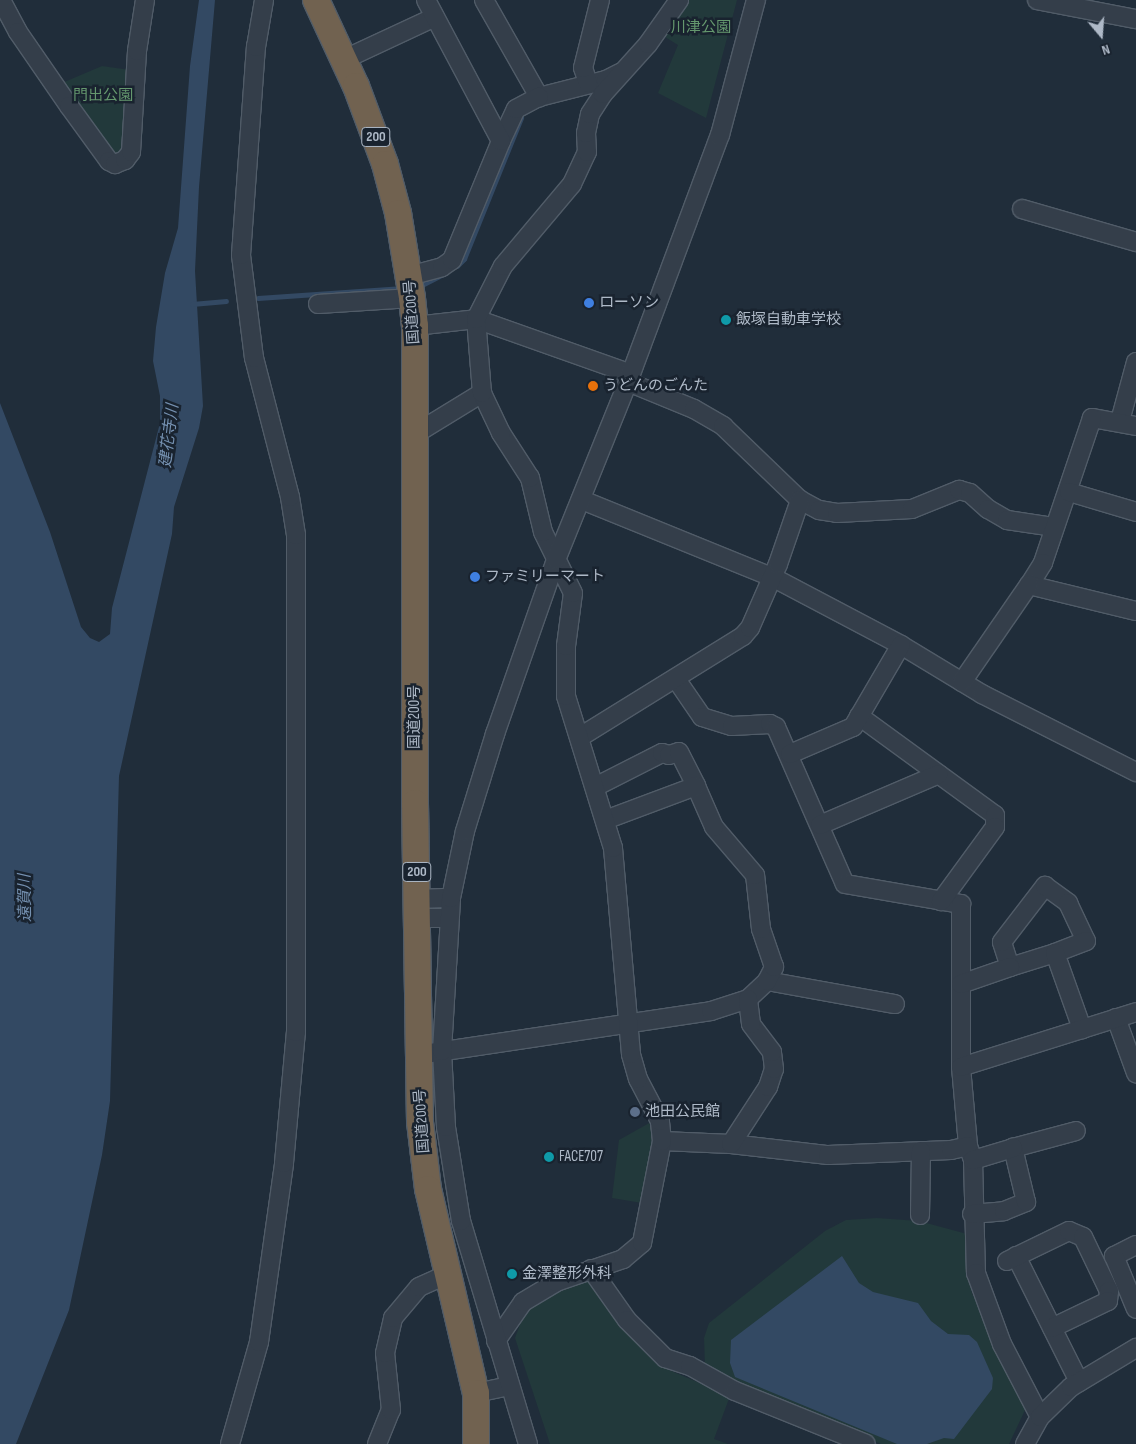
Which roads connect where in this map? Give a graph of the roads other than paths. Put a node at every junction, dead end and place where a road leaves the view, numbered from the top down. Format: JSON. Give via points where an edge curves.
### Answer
{"nodes":[{"id":1,"x":1,"y":0,"type":"edge"},
{"id":2,"x":144,"y":0,"type":"edge"},
{"id":3,"x":264,"y":0,"type":"edge"},
{"id":4,"x":316,"y":0,"type":"edge"},
{"id":5,"x":426,"y":0,"type":"edge"},
{"id":6,"x":484,"y":0,"type":"edge"},
{"id":7,"x":600,"y":0,"type":"edge"},
{"id":8,"x":679,"y":0,"type":"edge"},
{"id":9,"x":756,"y":0,"type":"edge"},
{"id":10,"x":1036,"y":0,"type":"edge"},
{"id":11,"x":435,"y":17,"type":"junction"},
{"id":12,"x":1136,"y":19,"type":"edge"},
{"id":13,"x":345,"y":59,"type":"junction"},
{"id":14,"x":627,"y":69,"type":"junction"},
{"id":15,"x":588,"y":83,"type":"junction"},
{"id":16,"x":539,"y":97,"type":"junction"},
{"id":17,"x":501,"y":141,"type":"junction"},
{"id":18,"x":1022,"y":209,"type":"dead end"},
{"id":19,"x":1136,"y":242,"type":"edge"},
{"id":20,"x":411,"y":287,"type":"junction"},
{"id":21,"x":318,"y":304,"type":"dead end"},
{"id":22,"x":476,"y":318,"type":"junction"},
{"id":23,"x":415,"y":326,"type":"junction"},
{"id":24,"x":1136,"y":362,"type":"edge"},
{"id":25,"x":629,"y":378,"type":"junction"},
{"id":26,"x":482,"y":393,"type":"junction"},
{"id":27,"x":1128,"y":423,"type":"edge"},
{"id":28,"x":414,"y":434,"type":"junction"},
{"id":29,"x":1069,"y":492,"type":"junction"},
{"id":30,"x":582,"y":500,"type":"junction"},
{"id":31,"x":800,"y":500,"type":"junction"},
{"id":32,"x":1136,"y":512,"type":"edge"},
{"id":33,"x":1054,"y":527,"type":"junction"},
{"id":34,"x":556,"y":560,"type":"junction"},
{"id":35,"x":772,"y":577,"type":"junction"},
{"id":36,"x":1029,"y":584,"type":"junction"},
{"id":37,"x":1136,"y":611,"type":"edge"},
{"id":38,"x":901,"y":645,"type":"junction"},
{"id":39,"x":676,"y":679,"type":"junction"},
{"id":40,"x":962,"y":682,"type":"junction"},
{"id":41,"x":860,"y":716,"type":"junction"},
{"id":42,"x":580,"y":737,"type":"junction"},
{"id":43,"x":790,"y":754,"type":"junction"},
{"id":44,"x":1136,"y":772,"type":"edge"},
{"id":45,"x":939,"y":774,"type":"junction"},
{"id":46,"x":696,"y":786,"type":"junction"},
{"id":47,"x":595,"y":787,"type":"junction"},
{"id":48,"x":605,"y":820,"type":"junction"},
{"id":49,"x":820,"y":825,"type":"junction"},
{"id":50,"x":450,"y":898,"type":"junction"},
{"id":51,"x":941,"y":901,"type":"junction"},
{"id":52,"x":417,"y":908,"type":"junction"},
{"id":53,"x":448,"y":918,"type":"junction"},
{"id":54,"x":1055,"y":953,"type":"junction"},
{"id":55,"x":1010,"y":967,"type":"junction"},
{"id":56,"x":767,"y":981,"type":"junction"},
{"id":57,"x":961,"y":984,"type":"junction"},
{"id":58,"x":748,"y":999,"type":"junction"},
{"id":59,"x":895,"y":1004,"type":"dead end"},
{"id":60,"x":1136,"y":1012,"type":"edge"},
{"id":61,"x":1116,"y":1018,"type":"junction"},
{"id":62,"x":629,"y":1025,"type":"junction"},
{"id":63,"x":1082,"y":1029,"type":"junction"},
{"id":64,"x":430,"y":1053,"type":"junction"},
{"id":65,"x":961,"y":1067,"type":"junction"},
{"id":66,"x":1136,"y":1073,"type":"edge"},
{"id":67,"x":1076,"y":1131,"type":"dead end"},
{"id":68,"x":662,"y":1141,"type":"junction"},
{"id":69,"x":732,"y":1144,"type":"junction"},
{"id":70,"x":1013,"y":1148,"type":"junction"},
{"id":71,"x":921,"y":1151,"type":"junction"},
{"id":72,"x":970,"y":1153,"type":"junction"},
{"id":73,"x":972,"y":1214,"type":"junction"},
{"id":74,"x":920,"y":1215,"type":"dead end"},
{"id":75,"x":1136,"y":1245,"type":"edge"},
{"id":76,"x":591,"y":1269,"type":"junction"},
{"id":77,"x":446,"y":1275,"type":"junction"},
{"id":78,"x":1134,"y":1298,"type":"edge"},
{"id":79,"x":1052,"y":1328,"type":"junction"},
{"id":80,"x":496,"y":1341,"type":"junction"},
{"id":81,"x":1136,"y":1348,"type":"edge"},
{"id":82,"x":1079,"y":1382,"type":"junction"},
{"id":83,"x":509,"y":1386,"type":"junction"},
{"id":84,"x":476,"y":1393,"type":"junction"},
{"id":85,"x":1040,"y":1417,"type":"junction"},
{"id":86,"x":230,"y":1444,"type":"edge"},
{"id":87,"x":377,"y":1444,"type":"edge"},
{"id":88,"x":476,"y":1444,"type":"edge"},
{"id":89,"x":528,"y":1444,"type":"edge"},
{"id":90,"x":866,"y":1444,"type":"edge"},
{"id":91,"x":1025,"y":1444,"type":"edge"}],
"edges":[{"from":1,"to":2,"type":"street","via":[[18,32],[63,98],[114,164],[125,160],[131,152],[137,51]]},
{"from":3,"to":86,"type":"street","via":[[256,47],[241,255],[254,358],[290,497],[296,535],[296,1032],[284,1163],[258,1342]]},
{"from":4,"to":13,"type":"highway","name":"国道200号","number":"200"},
{"from":5,"to":11,"type":"street"},
{"from":6,"to":16,"type":"street"},
{"from":7,"to":15,"type":"street","via":[[583,68]]},
{"from":8,"to":14,"type":"street"},
{"from":9,"to":25,"type":"street","via":[[720,134]]},
{"from":10,"to":12,"type":"street"},
{"from":11,"to":13,"type":"street"},
{"from":11,"to":17,"type":"street"},
{"from":13,"to":20,"type":"highway","name":"国道200号","number":"200","via":[[385,164]]},
{"from":14,"to":15,"type":"street","via":[[606,80]]},
{"from":14,"to":22,"type":"street","via":[[603,94],[590,114],[587,152],[572,184],[503,266]]},
{"from":15,"to":16,"type":"street"},
{"from":16,"to":17,"type":"street","via":[[516,109]]},
{"from":17,"to":20,"type":"street","via":[[452,260]]},
{"from":18,"to":19,"type":"street"},
{"from":20,"to":21,"type":"street"},
{"from":20,"to":23,"type":"highway","name":"国道200号","number":"200"},
{"from":22,"to":23,"type":"street"},
{"from":22,"to":25,"type":"street"},
{"from":22,"to":26,"type":"street"},
{"from":23,"to":28,"type":"highway","name":"国道200号","number":"200"},
{"from":24,"to":27,"type":"street"},
{"from":25,"to":30,"type":"street"},
{"from":25,"to":31,"type":"street","via":[[724,426]]},
{"from":26,"to":28,"type":"street"},
{"from":26,"to":34,"type":"street","via":[[501,433],[530,478],[543,532]]},
{"from":27,"to":29,"type":"street","via":[[1092,418]]},
{"from":28,"to":52,"type":"highway","name":"国道200号","number":"200"},
{"from":29,"to":32,"type":"street"},
{"from":29,"to":33,"type":"street"},
{"from":30,"to":34,"type":"street"},
{"from":30,"to":35,"type":"street"},
{"from":31,"to":33,"type":"street","via":[[819,510],[837,513],[912,509],[959,490],[970,493],[1007,520]]},
{"from":31,"to":35,"type":"street"},
{"from":33,"to":36,"type":"street","via":[[1043,563]]},
{"from":34,"to":42,"type":"street","via":[[573,593],[566,646],[566,696]]},
{"from":34,"to":50,"type":"street","via":[[465,831]]},
{"from":35,"to":38,"type":"street"},
{"from":35,"to":39,"type":"street","via":[[750,628],[743,636]]},
{"from":36,"to":37,"type":"street"},
{"from":36,"to":40,"type":"street"},
{"from":38,"to":40,"type":"street"},
{"from":38,"to":41,"type":"street"},
{"from":39,"to":42,"type":"street"},
{"from":39,"to":43,"type":"street","via":[[702,717],[732,726],[770,724],[776,727]]},
{"from":40,"to":44,"type":"street"},
{"from":41,"to":43,"type":"street","via":[[853,727]]},
{"from":41,"to":45,"type":"street"},
{"from":42,"to":47,"type":"street"},
{"from":43,"to":49,"type":"street"},
{"from":45,"to":49,"type":"street"},
{"from":45,"to":51,"type":"street","via":[[995,815],[995,826]]},
{"from":46,"to":47,"type":"street","via":[[679,752],[669,756],[662,753]]},
{"from":46,"to":48,"type":"street"},
{"from":46,"to":56,"type":"street","via":[[714,827],[755,875],[761,929],[774,967]]},
{"from":47,"to":48,"type":"street"},
{"from":48,"to":62,"type":"street","via":[[613,848],[622,921]]},
{"from":49,"to":51,"type":"street","via":[[845,884]]},
{"from":50,"to":52,"type":"street"},
{"from":50,"to":53,"type":"street"},
{"from":51,"to":57,"type":"street","via":[[962,904]]},
{"from":52,"to":53,"type":"street"},
{"from":52,"to":64,"type":"highway","name":"国道200号","number":"200"},
{"from":53,"to":64,"type":"street"},
{"from":54,"to":55,"type":"street"},
{"from":54,"to":55,"type":"street","via":[[1086,941],[1068,903],[1045,886],[1002,942]]},
{"from":54,"to":63,"type":"street"},
{"from":55,"to":57,"type":"street"},
{"from":56,"to":58,"type":"street"},
{"from":56,"to":59,"type":"street"},
{"from":57,"to":65,"type":"street"},
{"from":58,"to":62,"type":"street","via":[[711,1010]]},
{"from":58,"to":69,"type":"street","via":[[751,1024],[772,1052],[774,1068],[768,1087]]},
{"from":60,"to":61,"type":"street"},
{"from":61,"to":63,"type":"street"},
{"from":61,"to":66,"type":"street"},
{"from":62,"to":64,"type":"street"},
{"from":62,"to":68,"type":"street","via":[[633,1062],[660,1121]]},
{"from":63,"to":65,"type":"street"},
{"from":64,"to":77,"type":"highway","name":"国道200号","number":"200","via":[[420,1122],[428,1190]]},
{"from":64,"to":80,"type":"street","via":[[461,1222]]},
{"from":65,"to":72,"type":"street"},
{"from":67,"to":70,"type":"street"},
{"from":68,"to":69,"type":"street"},
{"from":68,"to":76,"type":"street","via":[[642,1243],[623,1259]]},
{"from":69,"to":71,"type":"street","via":[[828,1155]]},
{"from":70,"to":72,"type":"street"},
{"from":70,"to":73,"type":"street","via":[[1026,1202],[1004,1211]]},
{"from":71,"to":72,"type":"street"},
{"from":71,"to":74,"type":"street"},
{"from":72,"to":73,"type":"street"},
{"from":73,"to":85,"type":"street","via":[[976,1273],[982,1292],[1002,1344]]},
{"from":75,"to":78,"type":"street","via":[[1114,1256]]},
{"from":76,"to":80,"type":"street","via":[[556,1282],[523,1302]]},
{"from":76,"to":90,"type":"street","via":[[627,1320],[665,1358],[690,1366],[735,1391]]},
{"from":77,"to":84,"type":"highway","name":"国道200号","number":"200"},
{"from":77,"to":87,"type":"street","via":[[419,1287],[393,1318],[385,1353],[391,1410]]},
{"from":79,"to":79,"type":"street","via":[[1011,1258],[1069,1232],[1083,1236],[1109,1292],[1108,1301]]},
{"from":79,"to":82,"type":"street"},
{"from":80,"to":83,"type":"street"},
{"from":81,"to":82,"type":"street"},
{"from":82,"to":85,"type":"street"},
{"from":83,"to":84,"type":"street"},
{"from":83,"to":89,"type":"street"},
{"from":84,"to":88,"type":"highway","name":"国道200号","number":"200"},
{"from":85,"to":91,"type":"street"}]}
